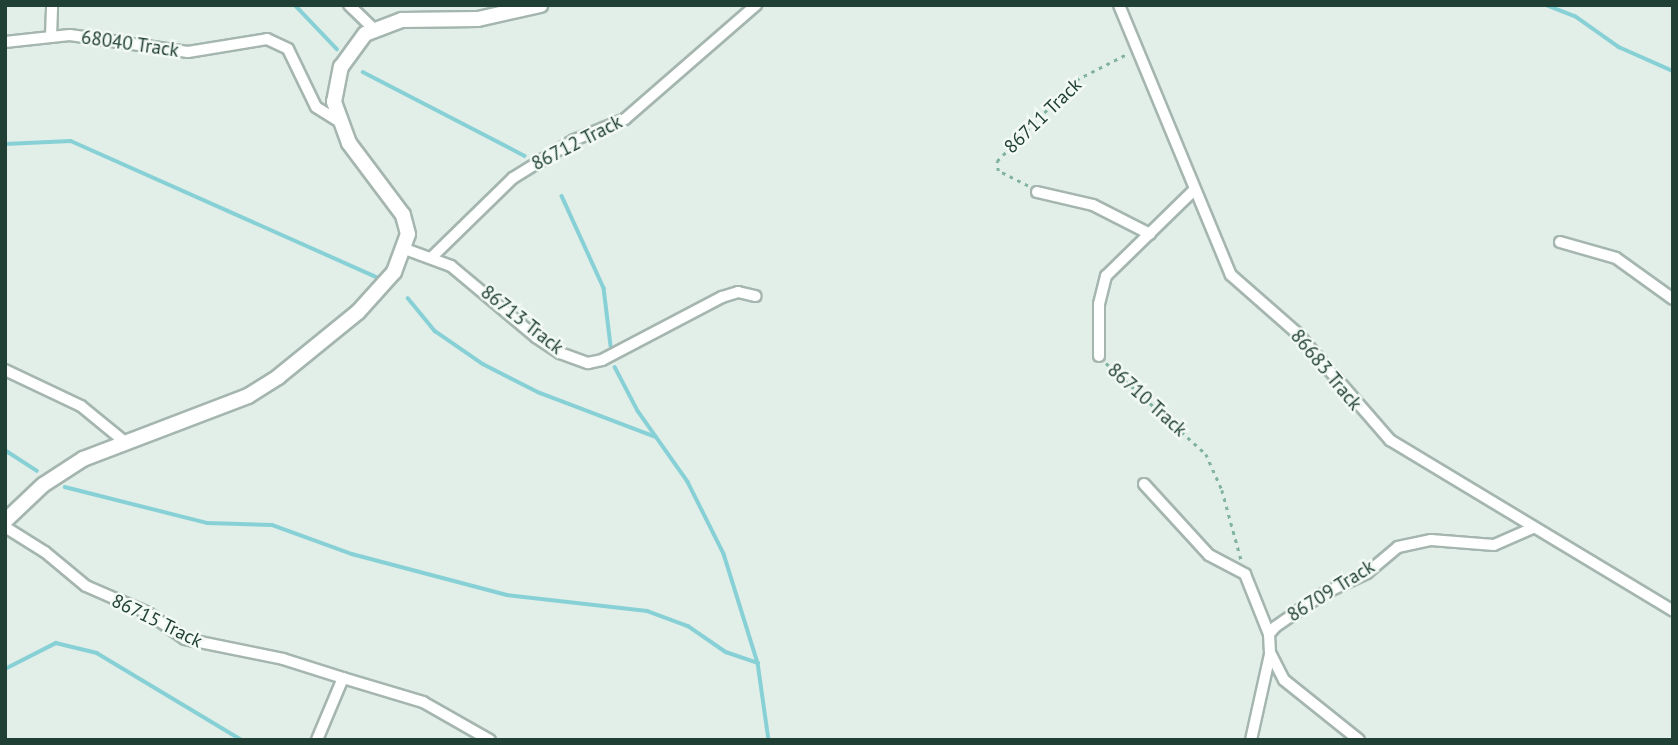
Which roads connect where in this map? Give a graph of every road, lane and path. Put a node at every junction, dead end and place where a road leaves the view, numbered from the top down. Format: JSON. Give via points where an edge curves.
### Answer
{"nodes":[{"id":1,"x":52,"y":5,"type":"edge"},
{"id":2,"x":349,"y":5,"type":"edge"},
{"id":3,"x":540,"y":5,"type":"edge"},
{"id":4,"x":756,"y":5,"type":"edge"},
{"id":5,"x":1119,"y":5,"type":"edge"},
{"id":6,"x":374,"y":29,"type":"junction"},
{"id":7,"x":51,"y":37,"type":"junction"},
{"id":8,"x":5,"y":42,"type":"edge"},
{"id":9,"x":1137,"y":48,"type":"junction"},
{"id":10,"x":337,"y":120,"type":"junction"},
{"id":11,"x":1195,"y":189,"type":"junction"},
{"id":12,"x":1037,"y":191,"type":"joint"},
{"id":13,"x":1150,"y":234,"type":"junction"},
{"id":14,"x":1560,"y":242,"type":"dead end"},
{"id":15,"x":405,"y":250,"type":"junction"},
{"id":16,"x":433,"y":256,"type":"junction"},
{"id":17,"x":756,"y":296,"type":"dead end"},
{"id":18,"x":1673,"y":299,"type":"edge"},
{"id":19,"x":1099,"y":356,"type":"joint"},
{"id":20,"x":5,"y":370,"type":"edge"},
{"id":21,"x":125,"y":442,"type":"junction"},
{"id":22,"x":1144,"y":484,"type":"dead end"},
{"id":23,"x":5,"y":521,"type":"edge"},
{"id":24,"x":5,"y":527,"type":"edge"},
{"id":25,"x":1533,"y":528,"type":"junction"},
{"id":26,"x":1245,"y":574,"type":"junction"},
{"id":27,"x":1673,"y":611,"type":"edge"},
{"id":28,"x":1269,"y":634,"type":"junction"},
{"id":29,"x":1270,"y":653,"type":"junction"},
{"id":30,"x":343,"y":678,"type":"junction"},
{"id":31,"x":317,"y":740,"type":"edge"},
{"id":32,"x":490,"y":740,"type":"edge"},
{"id":33,"x":1251,"y":740,"type":"edge"},
{"id":34,"x":1359,"y":740,"type":"edge"}],
"edges":[{"from":1,"to":7,"type":"street"},
{"from":2,"to":6,"type":"street"},
{"from":3,"to":6,"type":"street","via":[[502,16],[402,20]]},
{"from":4,"to":16,"type":"street","name":"86712 Track","via":[[625,119],[574,140],[513,178]]},
{"from":5,"to":9,"type":"street","name":"86683 Track"},
{"from":6,"to":10,"type":"street","via":[[351,48],[341,67],[335,85]]},
{"from":7,"to":8,"type":"street","name":"68040 Track"},
{"from":7,"to":10,"type":"street","name":"68040 Track","via":[[99,38],[171,52],[251,40],[279,43],[293,57],[316,107]]},
{"from":9,"to":11,"type":"street","name":"86683 Track"},
{"from":9,"to":12,"type":"path","name":"86711 Track","via":[[1076,80],[997,161],[998,171]]},
{"from":10,"to":15,"type":"street","via":[[349,143],[399,206],[408,234]]},
{"from":11,"to":13,"type":"street","name":"86710 Track"},
{"from":11,"to":25,"type":"street","name":"86683 Track","via":[[1231,275],[1297,333],[1374,426]]},
{"from":12,"to":13,"type":"street","via":[[1093,205]]},
{"from":13,"to":19,"type":"street","name":"86710 Track","via":[[1106,276],[1099,304]]},
{"from":14,"to":18,"type":"street","via":[[1616,258]]},
{"from":15,"to":16,"type":"street","name":"86713 Track"},
{"from":15,"to":21,"type":"street","via":[[380,291],[278,377],[248,396]]},
{"from":16,"to":17,"type":"street","name":"86713 Track","via":[[467,277],[544,342],[588,363],[722,297],[738,292]]},
{"from":19,"to":26,"type":"path","name":"86710 Track","via":[[1206,454],[1222,490]]},
{"from":20,"to":21,"type":"street","via":[[81,406]]},
{"from":21,"to":23,"type":"street","via":[[62,470]]},
{"from":22,"to":26,"type":"street","via":[[1209,555]]},
{"from":24,"to":30,"type":"street","name":"86715 Track","via":[[86,586],[148,613],[185,639],[283,659]]},
{"from":25,"to":27,"type":"street","name":"86683 Track"},
{"from":25,"to":28,"type":"street","name":"86709 Track","via":[[1494,545],[1431,540],[1398,547],[1367,573],[1321,595]]},
{"from":26,"to":28,"type":"street"},
{"from":28,"to":29,"type":"street","name":"86709 Track"},
{"from":29,"to":33,"type":"street"},
{"from":29,"to":34,"type":"street","name":"86709 Track","via":[[1284,680]]},
{"from":30,"to":31,"type":"street"},
{"from":30,"to":32,"type":"street","name":"86715 Track","via":[[414,698]]}]}
